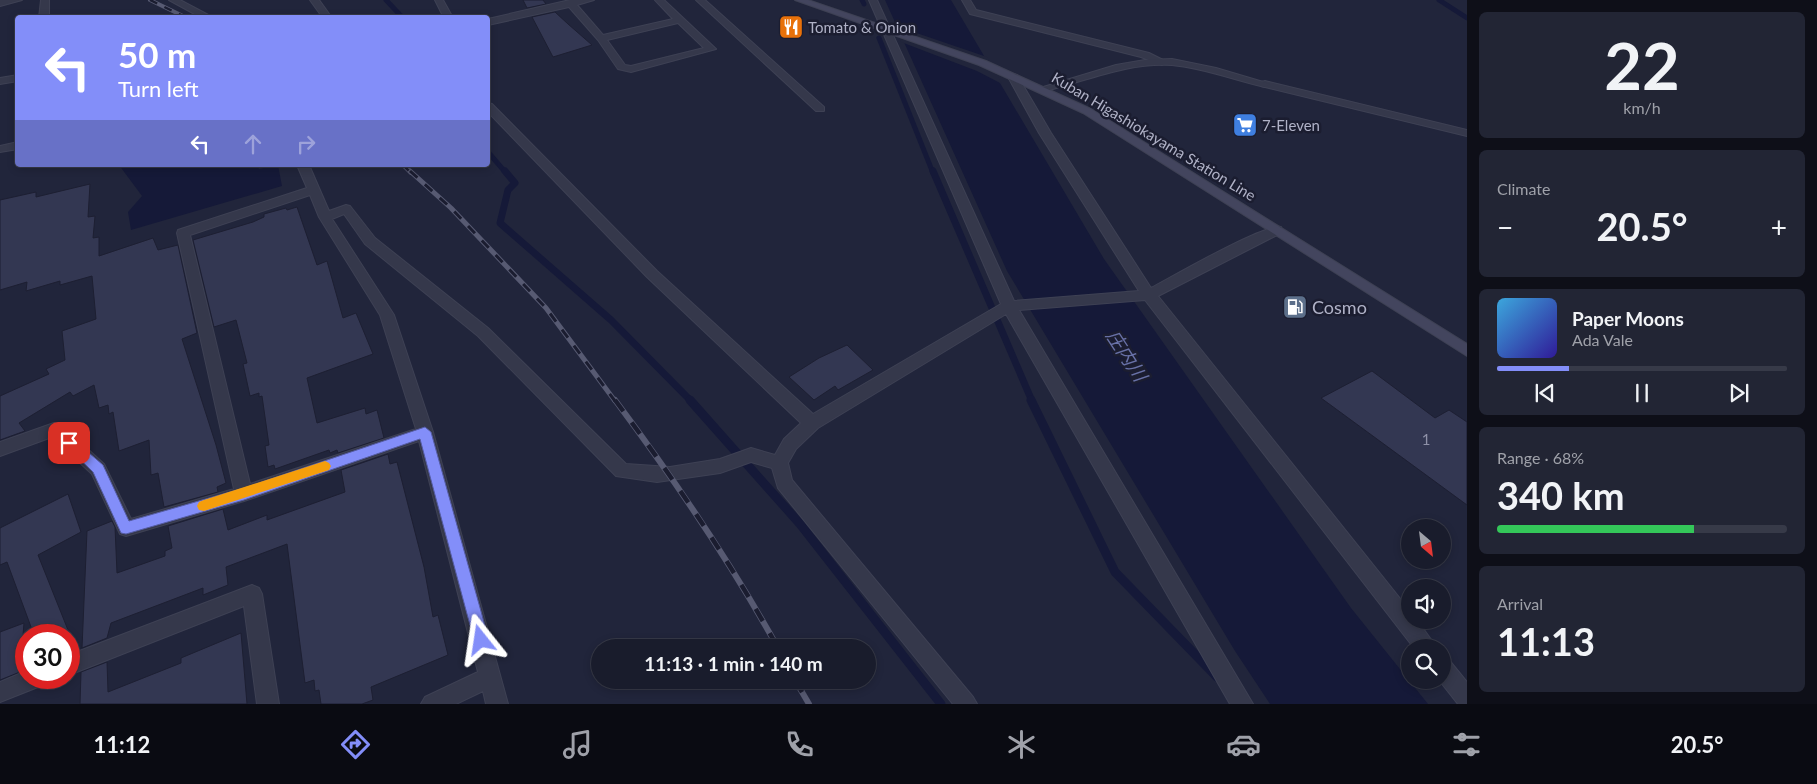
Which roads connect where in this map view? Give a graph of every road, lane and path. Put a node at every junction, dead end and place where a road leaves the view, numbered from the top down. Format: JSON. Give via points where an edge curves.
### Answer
{"nodes":[{"id":1,"x":18,"y":0,"type":"edge"},
{"id":2,"x":45,"y":0,"type":"edge"},
{"id":3,"x":173,"y":0,"type":"edge"},
{"id":4,"x":314,"y":0,"type":"edge"},
{"id":5,"x":439,"y":0,"type":"edge"},
{"id":6,"x":590,"y":0,"type":"edge"},
{"id":7,"x":659,"y":0,"type":"edge"},
{"id":8,"x":700,"y":0,"type":"edge"},
{"id":9,"x":800,"y":0,"type":"edge"},
{"id":10,"x":873,"y":0,"type":"edge"},
{"id":11,"x":966,"y":0,"type":"edge"},
{"id":12,"x":0,"y":3,"type":"edge"},
{"id":13,"x":555,"y":3,"type":"edge"},
{"id":14,"x":570,"y":3,"type":"junction"},
{"id":15,"x":44,"y":15,"type":"edge"},
{"id":16,"x":204,"y":15,"type":"edge"},
{"id":17,"x":326,"y":15,"type":"edge"},
{"id":18,"x":447,"y":15,"type":"edge"},
{"id":19,"x":680,"y":20,"type":"junction"},
{"id":20,"x":490,"y":21,"type":"edge"},
{"id":21,"x":888,"y":30,"type":"junction"},
{"id":22,"x":601,"y":38,"type":"junction"},
{"id":23,"x":1162,"y":62,"type":"junction"},
{"id":24,"x":1006,"y":72,"type":"junction"},
{"id":25,"x":15,"y":78,"type":"edge"},
{"id":26,"x":0,"y":81,"type":"edge"},
{"id":27,"x":1045,"y":88,"type":"junction"},
{"id":28,"x":490,"y":108,"type":"edge"},
{"id":29,"x":820,"y":109,"type":"dead end"},
{"id":30,"x":1467,"y":133,"type":"edge"},
{"id":31,"x":15,"y":146,"type":"edge"},
{"id":32,"x":0,"y":149,"type":"edge"},
{"id":33,"x":304,"y":167,"type":"edge"},
{"id":34,"x":314,"y":190,"type":"junction"},
{"id":35,"x":324,"y":217,"type":"junction"},
{"id":36,"x":1276,"y":230,"type":"junction"},
{"id":37,"x":1145,"y":296,"type":"junction"},
{"id":38,"x":1004,"y":311,"type":"junction"},
{"id":39,"x":1467,"y":351,"type":"edge"},
{"id":40,"x":812,"y":423,"type":"junction"},
{"id":41,"x":425,"y":432,"type":"junction"},
{"id":42,"x":0,"y":449,"type":"edge"},
{"id":43,"x":779,"y":463,"type":"junction"},
{"id":44,"x":244,"y":494,"type":"junction"},
{"id":45,"x":1420,"y":639,"type":"edge"},
{"id":46,"x":80,"y":661,"type":"edge"},
{"id":47,"x":491,"y":678,"type":"junction"},
{"id":48,"x":1451,"y":678,"type":"edge"},
{"id":49,"x":15,"y":686,"type":"edge"},
{"id":50,"x":0,"y":692,"type":"edge"},
{"id":51,"x":1467,"y":698,"type":"edge"},
{"id":52,"x":268,"y":704,"type":"edge"},
{"id":53,"x":432,"y":704,"type":"edge"},
{"id":54,"x":498,"y":704,"type":"edge"},
{"id":55,"x":966,"y":704,"type":"edge"},
{"id":56,"x":1242,"y":704,"type":"edge"}],
"edges":[{"from":1,"to":12,"type":"street"},
{"from":2,"to":15,"type":"street"},
{"from":3,"to":16,"type":"street"},
{"from":4,"to":17,"type":"street"},
{"from":5,"to":18,"type":"street"},
{"from":6,"to":14,"type":"street"},
{"from":7,"to":19,"type":"street"},
{"from":8,"to":29,"type":"street"},
{"from":9,"to":21,"type":"main road","name":"Kuban Higashiokayama Station Line"},
{"from":10,"to":21,"type":"street"},
{"from":11,"to":23,"type":"street","via":[[974,12]]},
{"from":13,"to":14,"type":"street"},
{"from":13,"to":20,"type":"street"},
{"from":14,"to":22,"type":"street"},
{"from":19,"to":22,"type":"street"},
{"from":19,"to":22,"type":"street","via":[[711,49],[631,69],[622,67]]},
{"from":21,"to":24,"type":"main road","name":"Kuban Higashiokayama Station Line"},
{"from":21,"to":38,"type":"street"},
{"from":23,"to":27,"type":"street","via":[[1131,65]]},
{"from":23,"to":30,"type":"street"},
{"from":24,"to":27,"type":"main road","name":"Kuban Higashiokayama Station Line"},
{"from":24,"to":37,"type":"street"},
{"from":25,"to":26,"type":"street"},
{"from":27,"to":36,"type":"main road","name":"Kuban Higashiokayama Station Line"},
{"from":28,"to":40,"type":"street","via":[[652,274]]},
{"from":31,"to":32,"type":"street"},
{"from":33,"to":34,"type":"street"},
{"from":34,"to":35,"type":"street"},
{"from":34,"to":44,"type":"street","via":[[183,233]]},
{"from":35,"to":41,"type":"street","via":[[387,315]]},
{"from":35,"to":43,"type":"street","via":[[346,209],[370,241],[483,332],[622,471],[657,475],[720,466],[751,455]]},
{"from":36,"to":37,"type":"street"},
{"from":36,"to":39,"type":"main road","name":"Kuban Higashiokayama Station Line"},
{"from":37,"to":38,"type":"street"},
{"from":37,"to":45,"type":"street"},
{"from":38,"to":40,"type":"street"},
{"from":38,"to":56,"type":"street"},
{"from":40,"to":43,"type":"street","via":[[790,444]]},
{"from":41,"to":44,"type":"street"},
{"from":41,"to":47,"type":"street"},
{"from":42,"to":44,"type":"street","via":[[54,430],[98,469],[126,528]]},
{"from":43,"to":55,"type":"street","via":[[784,482]]},
{"from":46,"to":52,"type":"street","via":[[252,594]]},
{"from":47,"to":53,"type":"street"},
{"from":47,"to":54,"type":"street"},
{"from":48,"to":51,"type":"street"},
{"from":49,"to":50,"type":"street"}]}
